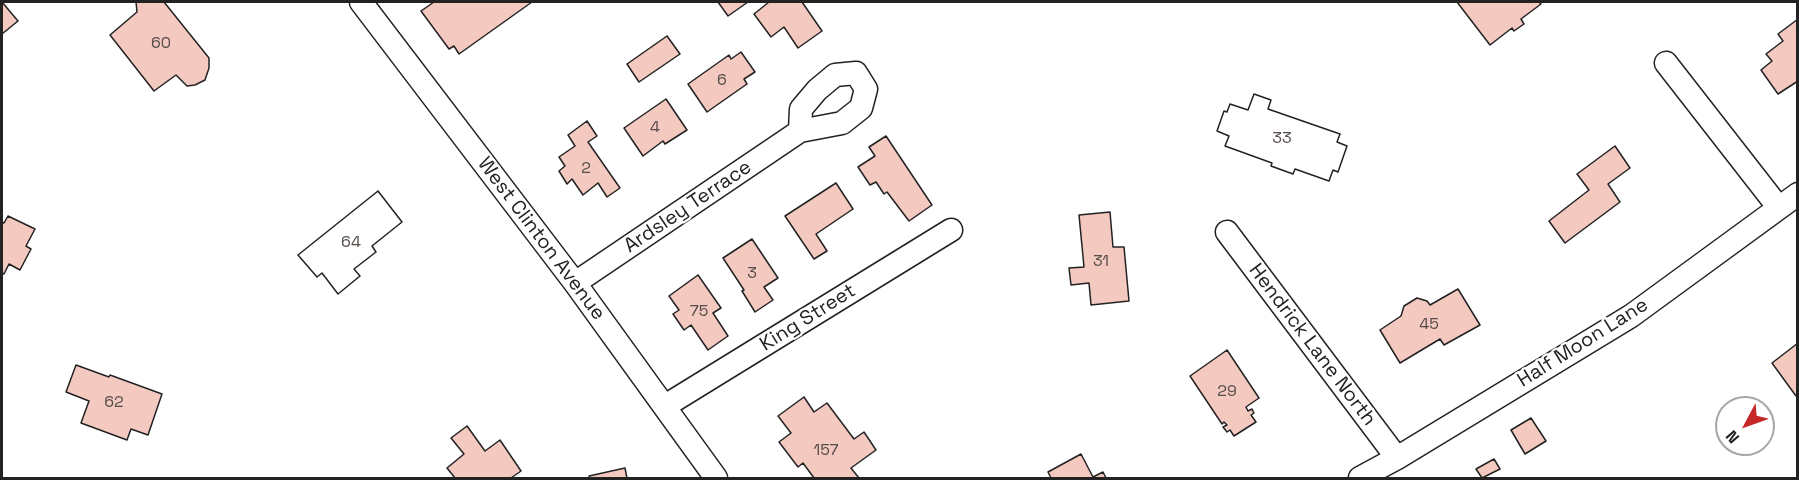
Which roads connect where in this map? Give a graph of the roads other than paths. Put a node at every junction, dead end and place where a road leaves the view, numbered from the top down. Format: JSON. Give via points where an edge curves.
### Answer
{"nodes":[{"id":1,"x":361,"y":2,"type":"edge"},
{"id":2,"x":1666,"y":63,"type":"dead end"},
{"id":3,"x":800,"y":130,"type":"dead end"},
{"id":4,"x":1797,"y":194,"type":"edge"},
{"id":5,"x":1779,"y":208,"type":"junction"},
{"id":6,"x":951,"y":230,"type":"dead end"},
{"id":7,"x":1227,"y":232,"type":"dead end"},
{"id":8,"x":575,"y":283,"type":"junction"},
{"id":9,"x":665,"y":406,"type":"junction"},
{"id":10,"x":1397,"y":458,"type":"junction"},
{"id":11,"x":716,"y":478,"type":"edge"},
{"id":12,"x":1360,"y":478,"type":"edge"}],
"edges":[{"from":1,"to":8,"type":"street","name":"West Clinton Avenue"},
{"from":2,"to":5,"type":"street"},
{"from":3,"to":8,"type":"street","name":"Ardsley Terrace"},
{"from":4,"to":5,"type":"street","name":"Half Moon Lane"},
{"from":5,"to":10,"type":"street","name":"Half Moon Lane","via":[[1631,316]]},
{"from":6,"to":9,"type":"street","name":"King Street"},
{"from":7,"to":10,"type":"street","name":"Hendrick Lane North"},
{"from":8,"to":9,"type":"street","name":"West Clinton Avenue"},
{"from":9,"to":11,"type":"street","name":"West Clinton Avenue"},
{"from":10,"to":12,"type":"street","name":"Half Moon Lane"}]}
